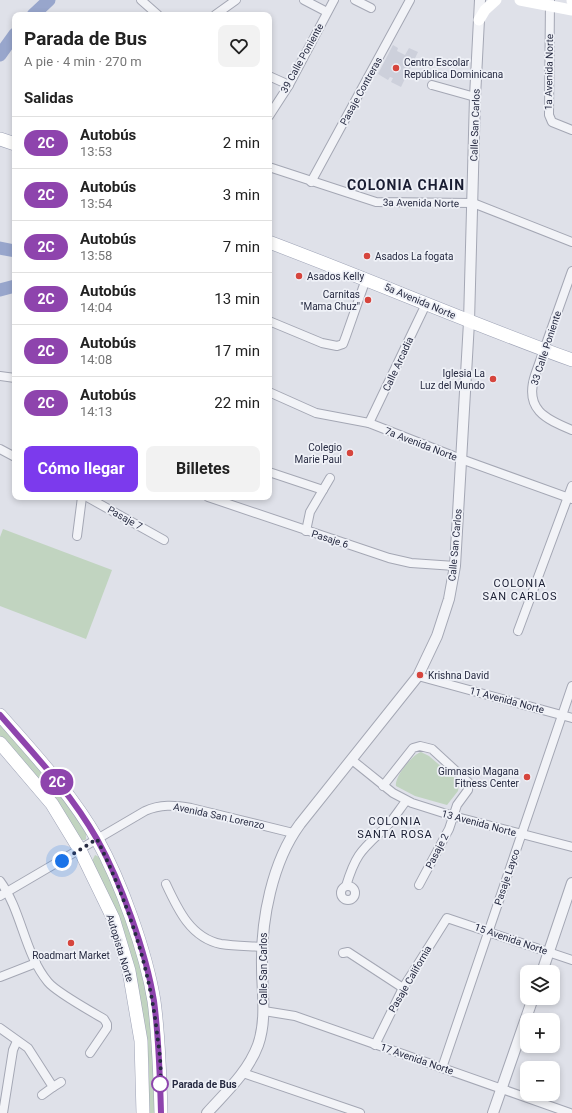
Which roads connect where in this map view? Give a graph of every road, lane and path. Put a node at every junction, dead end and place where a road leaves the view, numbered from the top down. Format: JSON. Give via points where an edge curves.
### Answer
{"nodes":[{"id":1,"x":141,"y":0,"type":"edge"},
{"id":2,"x":236,"y":0,"type":"edge"},
{"id":3,"x":304,"y":0,"type":"edge"},
{"id":4,"x":334,"y":0,"type":"edge"},
{"id":5,"x":355,"y":0,"type":"edge"},
{"id":6,"x":410,"y":0,"type":"edge"},
{"id":7,"x":480,"y":0,"type":"edge"},
{"id":8,"x":496,"y":0,"type":"edge"},
{"id":9,"x":524,"y":0,"type":"edge"},
{"id":10,"x":551,"y":3,"type":"edge"},
{"id":11,"x":370,"y":8,"type":"dead end"},
{"id":12,"x":572,"y":10,"type":"edge"},
{"id":13,"x":155,"y":12,"type":"edge"},
{"id":14,"x":219,"y":12,"type":"edge"},
{"id":15,"x":327,"y":12,"type":"junction"},
{"id":16,"x":479,"y":20,"type":"junction"},
{"id":17,"x":272,"y":77,"type":"edge"},
{"id":18,"x":432,"y":84,"type":"dead end"},
{"id":19,"x":289,"y":85,"type":"junction"},
{"id":20,"x":475,"y":97,"type":"junction"},
{"id":21,"x":272,"y":111,"type":"edge"},
{"id":22,"x":572,"y":130,"type":"edge"},
{"id":23,"x":0,"y":139,"type":"edge"},
{"id":24,"x":12,"y":143,"type":"edge"},
{"id":25,"x":272,"y":168,"type":"edge"},
{"id":26,"x":311,"y":182,"type":"junction"},
{"id":27,"x":473,"y":203,"type":"junction"},
{"id":28,"x":572,"y":242,"type":"edge"},
{"id":29,"x":272,"y":243,"type":"edge"},
{"id":30,"x":572,"y":271,"type":"edge"},
{"id":31,"x":366,"y":279,"type":"junction"},
{"id":32,"x":426,"y":304,"type":"junction"},
{"id":33,"x":272,"y":321,"type":"edge"},
{"id":34,"x":469,"y":322,"type":"junction"},
{"id":35,"x":544,"y":350,"type":"junction"},
{"id":36,"x":572,"y":360,"type":"edge"},
{"id":37,"x":0,"y":376,"type":"edge"},
{"id":38,"x":12,"y":378,"type":"edge"},
{"id":39,"x":272,"y":393,"type":"edge"},
{"id":40,"x":369,"y":424,"type":"junction"},
{"id":41,"x":572,"y":430,"type":"edge"},
{"id":42,"x":0,"y":449,"type":"edge"},
{"id":43,"x":12,"y":455,"type":"edge"},
{"id":44,"x":460,"y":459,"type":"junction"},
{"id":45,"x":272,"y":473,"type":"edge"},
{"id":46,"x":330,"y":478,"type":"dead end"},
{"id":47,"x":572,"y":486,"type":"edge"},
{"id":48,"x":323,"y":490,"type":"junction"},
{"id":49,"x":570,"y":498,"type":"edge"},
{"id":50,"x":82,"y":500,"type":"edge"},
{"id":51,"x":92,"y":500,"type":"edge"},
{"id":52,"x":217,"y":500,"type":"edge"},
{"id":53,"x":306,"y":531,"type":"junction"},
{"id":54,"x":77,"y":536,"type":"dead end"},
{"id":55,"x":164,"y":540,"type":"dead end"},
{"id":56,"x":455,"y":566,"type":"junction"},
{"id":57,"x":518,"y":630,"type":"dead end"},
{"id":58,"x":418,"y":676,"type":"junction"},
{"id":59,"x":572,"y":686,"type":"edge"},
{"id":60,"x":0,"y":715,"type":"edge"},
{"id":61,"x":562,"y":715,"type":"junction"},
{"id":62,"x":572,"y":718,"type":"edge"},
{"id":63,"x":0,"y":743,"type":"edge"},
{"id":64,"x":352,"y":760,"type":"junction"},
{"id":65,"x":383,"y":786,"type":"junction"},
{"id":66,"x":406,"y":801,"type":"junction"},
{"id":67,"x":453,"y":816,"type":"junction"},
{"id":68,"x":293,"y":833,"type":"junction"},
{"id":69,"x":521,"y":835,"type":"junction"},
{"id":70,"x":97,"y":839,"type":"junction"},
{"id":71,"x":572,"y":847,"type":"edge"},
{"id":72,"x":80,"y":850,"type":"junction"},
{"id":73,"x":0,"y":881,"type":"edge"},
{"id":74,"x":572,"y":883,"type":"edge"},
{"id":75,"x":166,"y":884,"type":"dead end"},
{"id":76,"x":419,"y":885,"type":"dead end"},
{"id":77,"x":346,"y":886,"type":"dead end"},
{"id":78,"x":9,"y":892,"type":"junction"},
{"id":79,"x":0,"y":896,"type":"edge"},
{"id":80,"x":450,"y":918,"type":"joint"},
{"id":81,"x":488,"y":931,"type":"junction"},
{"id":82,"x":262,"y":947,"type":"junction"},
{"id":83,"x":549,"y":951,"type":"junction"},
{"id":84,"x":343,"y":953,"type":"dead end"},
{"id":85,"x":572,"y":960,"type":"edge"},
{"id":86,"x":36,"y":963,"type":"junction"},
{"id":87,"x":544,"y":965,"type":"edge"},
{"id":88,"x":0,"y":977,"type":"edge"},
{"id":89,"x":403,"y":988,"type":"junction"},
{"id":90,"x":531,"y":1005,"type":"edge"},
{"id":91,"x":264,"y":1011,"type":"junction"},
{"id":92,"x":0,"y":1028,"type":"edge"},
{"id":93,"x":17,"y":1041,"type":"junction"},
{"id":94,"x":375,"y":1045,"type":"junction"},
{"id":95,"x":90,"y":1053,"type":"dead end"},
{"id":96,"x":442,"y":1068,"type":"junction"},
{"id":97,"x":243,"y":1073,"type":"junction"},
{"id":98,"x":61,"y":1082,"type":"dead end"},
{"id":99,"x":53,"y":1087,"type":"junction"},
{"id":100,"x":501,"y":1089,"type":"junction"},
{"id":101,"x":42,"y":1095,"type":"dead end"},
{"id":102,"x":2,"y":1102,"type":"edge"},
{"id":103,"x":348,"y":1111,"type":"edge"},
{"id":104,"x":3,"y":1113,"type":"edge"},
{"id":105,"x":143,"y":1113,"type":"edge"},
{"id":106,"x":161,"y":1113,"type":"edge"},
{"id":107,"x":207,"y":1113,"type":"edge"},
{"id":108,"x":360,"y":1113,"type":"edge"},
{"id":109,"x":493,"y":1113,"type":"edge"},
{"id":110,"x":570,"y":1113,"type":"edge"}],
"edges":[{"from":1,"to":13,"type":"street"},
{"from":2,"to":14,"type":"street"},
{"from":3,"to":15,"type":"street"},
{"from":4,"to":15,"type":"street","name":"39 Calle Poniente"},
{"from":5,"to":11,"type":"street"},
{"from":6,"to":26,"type":"street","name":"Pasaje Contreras"},
{"from":7,"to":16,"type":"street","name":"Calle San Carlos"},
{"from":8,"to":16,"type":"main road"},
{"from":9,"to":10,"type":"main road"},
{"from":10,"to":12,"type":"main road"},
{"from":10,"to":22,"type":"street","name":"1a Avenida Norte","via":[[548,116],[552,122]]},
{"from":15,"to":19,"type":"street","name":"39 Calle Poniente"},
{"from":16,"to":20,"type":"street","name":"Calle San Carlos"},
{"from":17,"to":19,"type":"street"},
{"from":18,"to":20,"type":"street"},
{"from":19,"to":21,"type":"street","name":"39 Calle Poniente"},
{"from":20,"to":27,"type":"street","name":"Calle San Carlos"},
{"from":23,"to":24,"type":"main road"},
{"from":25,"to":26,"type":"street","name":"3a Avenida Norte"},
{"from":26,"to":27,"type":"street","name":"3a Avenida Norte","via":[[376,202]]},
{"from":27,"to":28,"type":"street","name":"3a Avenida Norte"},
{"from":27,"to":34,"type":"street","name":"Calle San Carlos"},
{"from":29,"to":31,"type":"main road","name":"5a Avenida Norte"},
{"from":30,"to":35,"type":"street","name":"33 Calle Poniente"},
{"from":31,"to":32,"type":"main road","name":"5a Avenida Norte"},
{"from":31,"to":33,"type":"street","via":[[343,344],[337,346],[322,342]]},
{"from":32,"to":34,"type":"main road","name":"5a Avenida Norte"},
{"from":32,"to":40,"type":"street","name":"Calle Arcadia"},
{"from":34,"to":35,"type":"main road","name":"5a Avenida Norte"},
{"from":34,"to":44,"type":"street","name":"Calle San Carlos"},
{"from":35,"to":36,"type":"main road","name":"5a Avenida Norte"},
{"from":35,"to":41,"type":"street","name":"33 Calle Poniente","via":[[533,380],[534,401],[548,420]]},
{"from":37,"to":38,"type":"street"},
{"from":39,"to":40,"type":"street","name":"7a Avenida Norte","via":[[316,413]]},
{"from":40,"to":44,"type":"street","name":"7a Avenida Norte"},
{"from":42,"to":43,"type":"street"},
{"from":44,"to":49,"type":"street","name":"7a Avenida Norte"},
{"from":44,"to":56,"type":"street","name":"Calle San Carlos"},
{"from":45,"to":48,"type":"street"},
{"from":46,"to":48,"type":"street"},
{"from":47,"to":49,"type":"street"},
{"from":48,"to":53,"type":"street","via":[[310,512]]},
{"from":49,"to":57,"type":"street"},
{"from":50,"to":54,"type":"street"},
{"from":51,"to":55,"type":"street","name":"Pasaje 7"},
{"from":52,"to":53,"type":"street","name":"Pasaje 6"},
{"from":53,"to":56,"type":"street","name":"Pasaje 6","via":[[389,558],[411,563]]},
{"from":56,"to":58,"type":"street","name":"Calle San Carlos","via":[[444,614]]},
{"from":58,"to":61,"type":"street","name":"11 Avenida Norte"},
{"from":58,"to":64,"type":"street","name":"Calle San Carlos"},
{"from":59,"to":61,"type":"street","name":"Pasaje Layco"},
{"from":60,"to":70,"type":"main road","name":"Autopista Norte","via":[[54,778]]},
{"from":61,"to":62,"type":"street","name":"11 Avenida Norte"},
{"from":61,"to":69,"type":"street","name":"Pasaje Layco"},
{"from":63,"to":72,"type":"main road","name":"Autopista Norte","via":[[52,804]]},
{"from":64,"to":65,"type":"street","name":"13 Avenida Norte"},
{"from":64,"to":68,"type":"street","name":"Calle San Carlos"},
{"from":65,"to":66,"type":"street","name":"13 Avenida Norte"},
{"from":65,"to":67,"type":"street","name":"Pasaje 2","via":[[413,748],[428,747],[466,778],[468,783],[468,790],[458,802]]},
{"from":66,"to":67,"type":"street","name":"13 Avenida Norte"},
{"from":66,"to":77,"type":"street","via":[[388,824],[361,851]]},
{"from":67,"to":69,"type":"street","name":"13 Avenida Norte"},
{"from":67,"to":76,"type":"street","name":"Pasaje 2","via":[[449,829]]},
{"from":68,"to":70,"type":"street","name":"Avenida San Lorenzo","via":[[191,808],[167,805],[145,811]]},
{"from":68,"to":82,"type":"street","name":"Calle San Carlos","via":[[268,901]]},
{"from":69,"to":71,"type":"street","name":"13 Avenida Norte"},
{"from":69,"to":81,"type":"street","name":"Pasaje Layco"},
{"from":70,"to":72,"type":"street","name":"Avenida San Lorenzo"},
{"from":70,"to":106,"type":"main road","name":"Autopista Norte","via":[[130,913],[154,1000],[160,1056]]},
{"from":72,"to":78,"type":"street","name":"Avenida San Lorenzo"},
{"from":72,"to":105,"type":"main road","name":"Autopista Norte","via":[[113,918],[129,971],[141,1041]]},
{"from":73,"to":78,"type":"street"},
{"from":74,"to":83,"type":"street"},
{"from":75,"to":82,"type":"street","via":[[177,909],[188,924],[206,939],[221,944]]},
{"from":78,"to":79,"type":"street","name":"Avenida San Lorenzo"},
{"from":78,"to":86,"type":"street"},
{"from":80,"to":81,"type":"street","name":"15 Avenida Norte"},
{"from":80,"to":89,"type":"street","name":"Pasaje California","via":[[444,920]]},
{"from":81,"to":83,"type":"street","name":"15 Avenida Norte"},
{"from":81,"to":96,"type":"street","name":"Pasaje Layco"},
{"from":82,"to":91,"type":"street","name":"Calle San Carlos"},
{"from":83,"to":85,"type":"street","name":"15 Avenida Norte"},
{"from":83,"to":87,"type":"street"},
{"from":84,"to":89,"type":"street","via":[[348,952]]},
{"from":86,"to":88,"type":"street"},
{"from":86,"to":95,"type":"street","via":[[49,983],[107,1024],[107,1028]]},
{"from":89,"to":94,"type":"street","name":"Pasaje California"},
{"from":90,"to":100,"type":"street"},
{"from":91,"to":94,"type":"street","name":"17 Avenida Norte","via":[[288,1014]]},
{"from":91,"to":97,"type":"street","name":"Calle San Carlos","via":[[258,1045]]},
{"from":92,"to":93,"type":"street"},
{"from":93,"to":99,"type":"street","via":[[28,1048]]},
{"from":93,"to":102,"type":"street"},
{"from":94,"to":96,"type":"street","name":"17 Avenida Norte"},
{"from":96,"to":100,"type":"street","name":"17 Avenida Norte"},
{"from":97,"to":103,"type":"street"},
{"from":97,"to":107,"type":"street","name":"Calle San Carlos"},
{"from":98,"to":99,"type":"street"},
{"from":99,"to":101,"type":"street"},
{"from":100,"to":109,"type":"street"},
{"from":100,"to":110,"type":"street","name":"17 Avenida Norte"},
{"from":102,"to":104,"type":"street"},
{"from":103,"to":108,"type":"street"}]}
